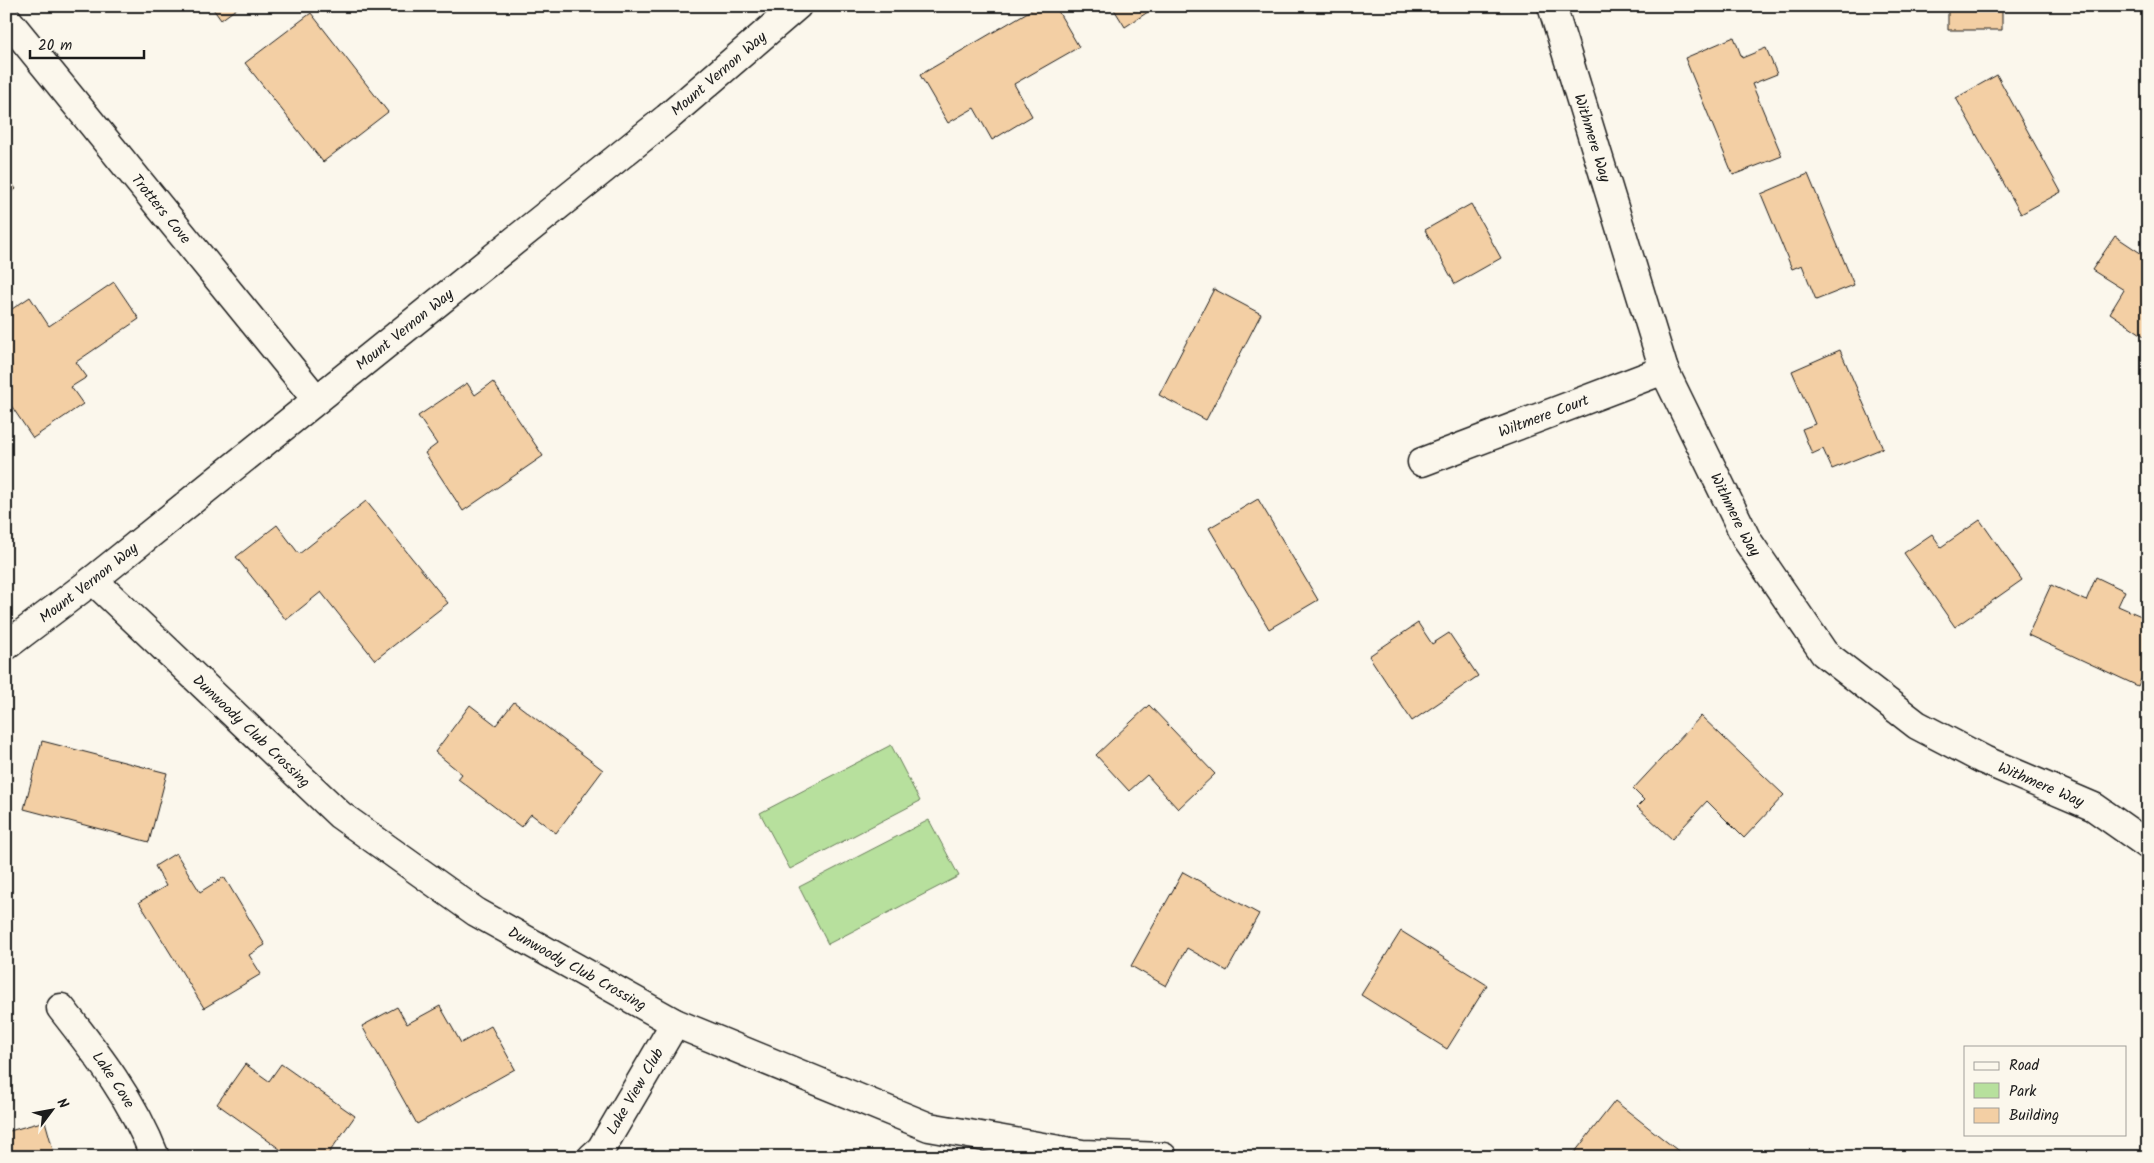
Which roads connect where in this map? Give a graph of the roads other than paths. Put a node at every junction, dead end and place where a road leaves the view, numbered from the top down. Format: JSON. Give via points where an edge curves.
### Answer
{"nodes":[{"id":1,"x":797,"y":6,"type":"edge"},
{"id":2,"x":1552,"y":6,"type":"edge"},
{"id":3,"x":6,"y":18,"type":"edge"},
{"id":4,"x":1664,"y":370,"type":"junction"},
{"id":5,"x":316,"y":399,"type":"junction"},
{"id":6,"x":1422,"y":462,"type":"dead end"},
{"id":7,"x":93,"y":580,"type":"junction"},
{"id":8,"x":6,"y":646,"type":"edge"},
{"id":9,"x":2148,"y":845,"type":"edge"},
{"id":10,"x":61,"y":1008,"type":"dead end"},
{"id":11,"x":675,"y":1023,"type":"junction"},
{"id":12,"x":155,"y":1157,"type":"edge"},
{"id":13,"x":592,"y":1157,"type":"edge"},
{"id":14,"x":1163,"y":1157,"type":"edge"}],
"edges":[{"from":1,"to":5,"type":"street","name":"Mount Vernon Way","via":[[667,118]]},
{"from":2,"to":4,"type":"street","name":"Withmere Way"},
{"from":3,"to":5,"type":"street","name":"Trotters Cove"},
{"from":4,"to":6,"type":"street","name":"Wiltmere Court"},
{"from":4,"to":9,"type":"street","name":"Withmere Way","via":[[1747,540],[1824,653],[1916,724],[1984,760],[2094,807]]},
{"from":5,"to":7,"type":"street","name":"Mount Vernon Way"},
{"from":7,"to":8,"type":"street","name":"Mount Vernon Way"},
{"from":7,"to":11,"type":"street","name":"Dunwoody Club Crossing","via":[[340,815],[476,912]]},
{"from":10,"to":12,"type":"street","name":"Lake Cove","via":[[108,1066]]},
{"from":11,"to":13,"type":"street","name":"Lake View Club","via":[[601,1149]]},
{"from":11,"to":14,"type":"street","name":"Dunwoody Club Crossing","via":[[929,1127],[1082,1154]]}]}
